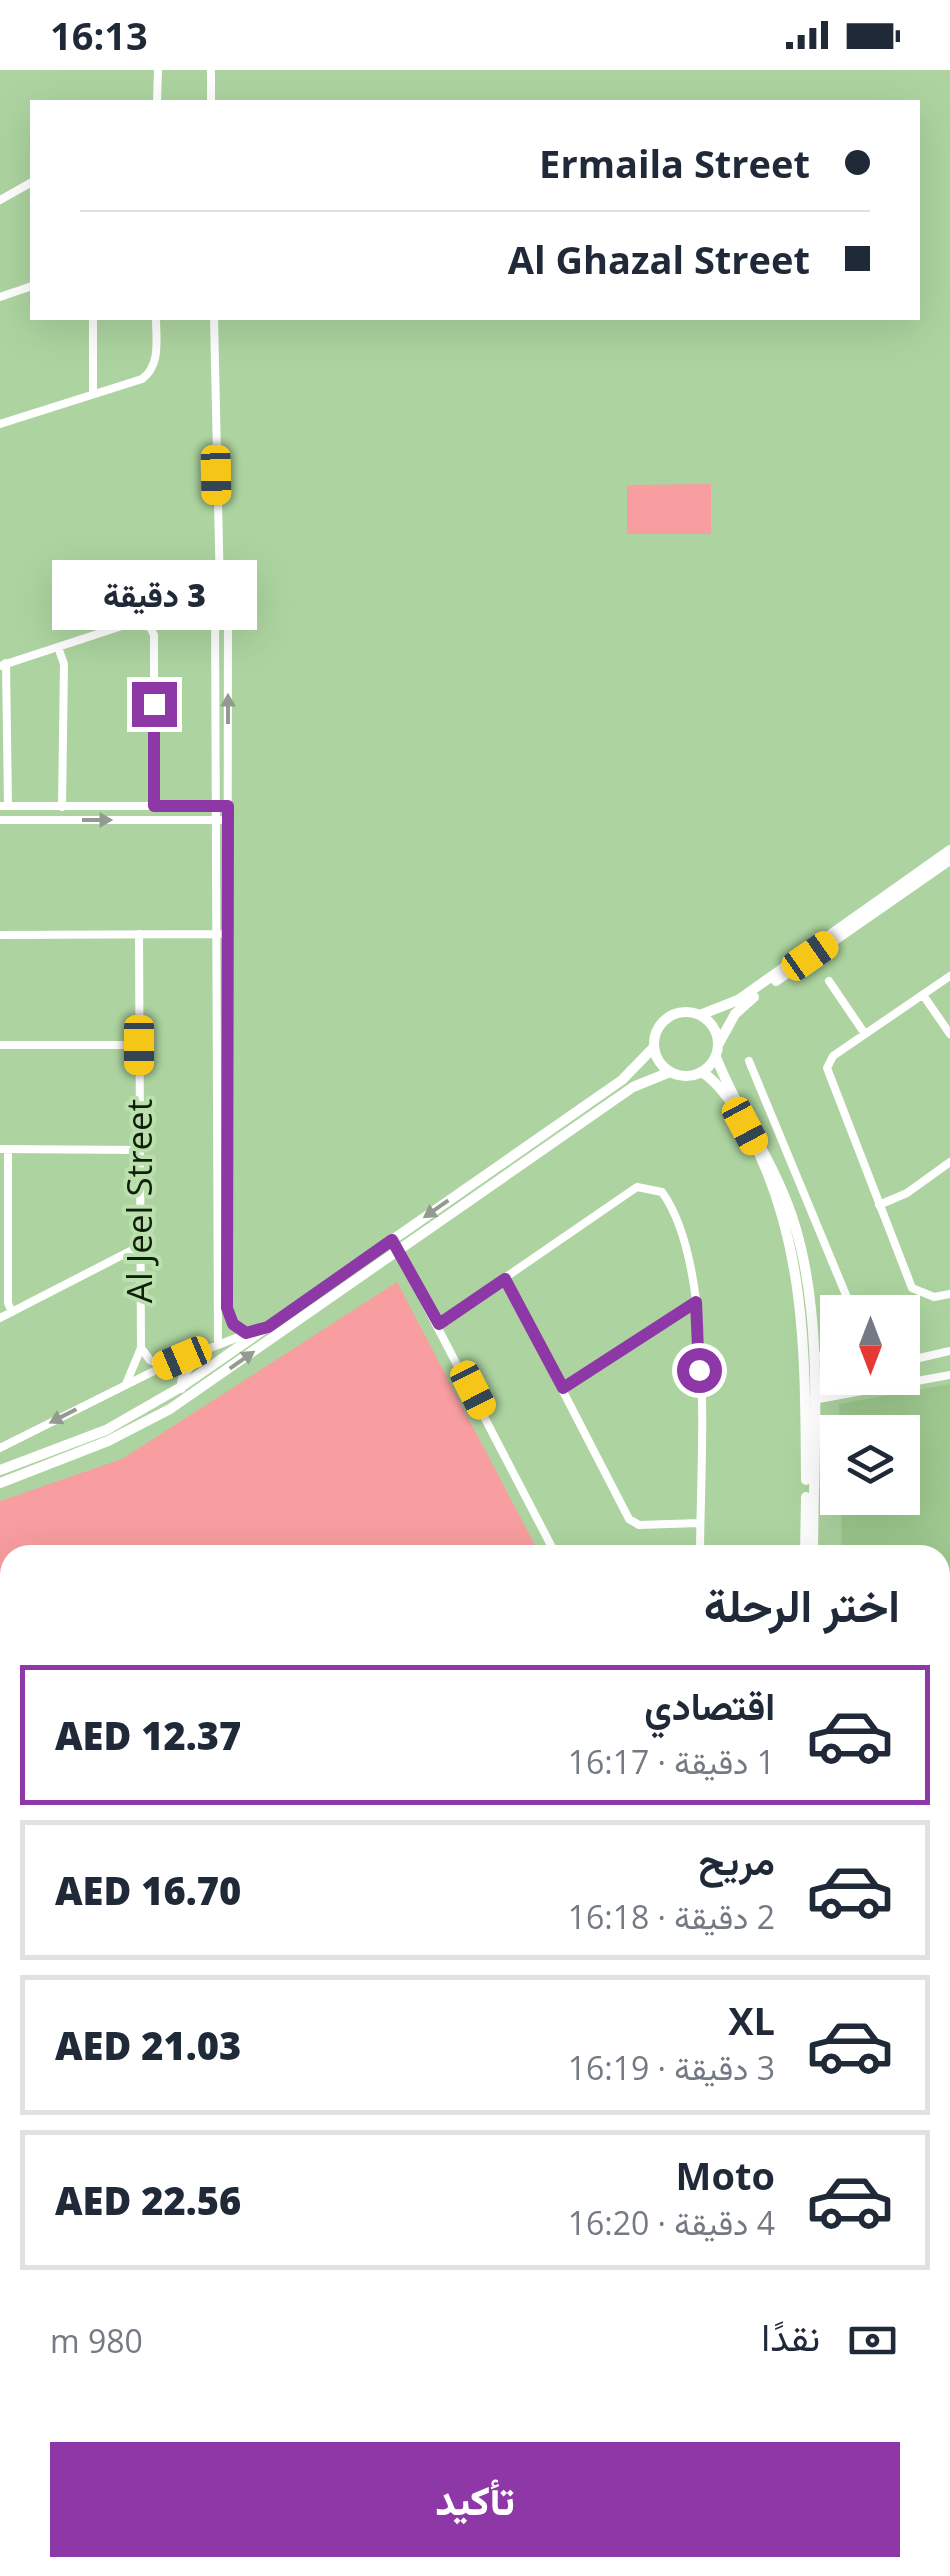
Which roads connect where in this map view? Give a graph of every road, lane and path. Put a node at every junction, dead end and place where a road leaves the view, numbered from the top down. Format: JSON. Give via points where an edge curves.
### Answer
{"nodes":[{"id":1,"x":158,"y":70,"type":"edge"},
{"id":2,"x":212,"y":70,"type":"edge"},
{"id":3,"x":158,"y":100,"type":"edge"},
{"id":4,"x":211,"y":100,"type":"edge"},
{"id":5,"x":30,"y":183,"type":"edge"},
{"id":6,"x":0,"y":200,"type":"edge"},
{"id":7,"x":30,"y":287,"type":"edge"},
{"id":8,"x":0,"y":297,"type":"edge"},
{"id":9,"x":93,"y":320,"type":"edge"},
{"id":10,"x":156,"y":320,"type":"edge"},
{"id":11,"x":214,"y":320,"type":"edge"},
{"id":12,"x":92,"y":394,"type":"junction"},
{"id":13,"x":0,"y":424,"type":"edge"},
{"id":14,"x":220,"y":592,"type":"junction"},
{"id":15,"x":58,"y":647,"type":"junction"},
{"id":16,"x":3,"y":664,"type":"edge"},
{"id":17,"x":4,"y":806,"type":"edge"},
{"id":18,"x":62,"y":806,"type":"junction"},
{"id":19,"x":154,"y":806,"type":"junction"},
{"id":20,"x":216,"y":806,"type":"junction"},
{"id":21,"x":228,"y":806,"type":"junction"},
{"id":22,"x":0,"y":820,"type":"edge"},
{"id":23,"x":62,"y":820,"type":"junction"},
{"id":24,"x":216,"y":820,"type":"junction"},
{"id":25,"x":229,"y":820,"type":"junction"},
{"id":26,"x":950,"y":850,"type":"edge"},
{"id":27,"x":950,"y":860,"type":"edge"},
{"id":28,"x":139,"y":934,"type":"junction"},
{"id":29,"x":216,"y":934,"type":"junction"},
{"id":30,"x":228,"y":934,"type":"junction"},
{"id":31,"x":0,"y":935,"type":"edge"},
{"id":32,"x":950,"y":976,"type":"edge"},
{"id":33,"x":829,"y":981,"type":"dead end"},
{"id":34,"x":923,"y":995,"type":"junction"},
{"id":35,"x":700,"y":1015,"type":"junction"},
{"id":36,"x":866,"y":1034,"type":"junction"},
{"id":37,"x":950,"y":1034,"type":"edge"},
{"id":38,"x":718,"y":1043,"type":"junction"},
{"id":39,"x":0,"y":1045,"type":"edge"},
{"id":40,"x":139,"y":1045,"type":"junction"},
{"id":41,"x":654,"y":1047,"type":"junction"},
{"id":42,"x":716,"y":1057,"type":"junction"},
{"id":43,"x":750,"y":1061,"type":"dead end"},
{"id":44,"x":670,"y":1072,"type":"junction"},
{"id":45,"x":702,"y":1072,"type":"junction"},
{"id":46,"x":4,"y":1149,"type":"edge"},
{"id":47,"x":140,"y":1150,"type":"junction"},
{"id":48,"x":950,"y":1162,"type":"edge"},
{"id":49,"x":879,"y":1206,"type":"junction"},
{"id":50,"x":392,"y":1240,"type":"junction"},
{"id":51,"x":140,"y":1246,"type":"junction"},
{"id":52,"x":400,"y":1250,"type":"junction"},
{"id":53,"x":505,"y":1279,"type":"junction"},
{"id":54,"x":950,"y":1294,"type":"edge"},
{"id":55,"x":845,"y":1295,"type":"edge"},
{"id":56,"x":696,"y":1302,"type":"junction"},
{"id":57,"x":12,"y":1312,"type":"junction"},
{"id":58,"x":0,"y":1318,"type":"edge"},
{"id":59,"x":439,"y":1324,"type":"junction"},
{"id":60,"x":268,"y":1327,"type":"junction"},
{"id":61,"x":246,"y":1333,"type":"junction"},
{"id":62,"x":218,"y":1344,"type":"junction"},
{"id":63,"x":140,"y":1348,"type":"junction"},
{"id":64,"x":201,"y":1350,"type":"junction"},
{"id":65,"x":950,"y":1351,"type":"edge"},
{"id":66,"x":815,"y":1354,"type":"junction"},
{"id":67,"x":820,"y":1356,"type":"edge"},
{"id":68,"x":920,"y":1358,"type":"edge"},
{"id":69,"x":164,"y":1366,"type":"junction"},
{"id":70,"x":950,"y":1375,"type":"edge"},
{"id":71,"x":126,"y":1384,"type":"junction"},
{"id":72,"x":181,"y":1387,"type":"junction"},
{"id":73,"x":563,"y":1388,"type":"junction"},
{"id":74,"x":192,"y":1395,"type":"junction"},
{"id":75,"x":816,"y":1399,"type":"junction"},
{"id":76,"x":0,"y":1448,"type":"edge"},
{"id":77,"x":0,"y":1470,"type":"edge"},
{"id":78,"x":0,"y":1483,"type":"edge"},
{"id":79,"x":700,"y":1524,"type":"junction"},
{"id":80,"x":551,"y":1545,"type":"edge"},
{"id":81,"x":700,"y":1545,"type":"edge"},
{"id":82,"x":809,"y":1545,"type":"edge"},
{"id":83,"x":809,"y":1545,"type":"edge"}],
"edges":[{"from":1,"to":3,"type":"street"},
{"from":2,"to":4,"type":"street"},
{"from":5,"to":6,"type":"street"},
{"from":7,"to":8,"type":"street"},
{"from":9,"to":12,"type":"street"},
{"from":10,"to":12,"type":"street","via":[[152,372]]},
{"from":11,"to":14,"type":"street"},
{"from":12,"to":13,"type":"street"},
{"from":14,"to":20,"type":"street"},
{"from":21,"to":14,"type":"street","one_way":true,"via":[[228,607]]},
{"from":15,"to":16,"type":"street"},
{"from":15,"to":18,"type":"street","via":[[64,664]]},
{"from":15,"to":19,"type":"street","via":[[131,623],[150,627]]},
{"from":16,"to":17,"type":"street"},
{"from":17,"to":18,"type":"street"},
{"from":18,"to":19,"type":"street"},
{"from":18,"to":23,"type":"street"},
{"from":19,"to":20,"type":"street"},
{"from":20,"to":21,"type":"street"},
{"from":20,"to":24,"type":"street"},
{"from":21,"to":25,"type":"street"},
{"from":22,"to":23,"type":"street"},
{"from":23,"to":24,"type":"street","one_way":true},
{"from":24,"to":25,"type":"street"},
{"from":24,"to":29,"type":"street"},
{"from":25,"to":30,"type":"street"},
{"from":26,"to":35,"type":"street","via":[[738,1000]]},
{"from":27,"to":38,"type":"street","via":[[750,1000]]},
{"from":28,"to":29,"type":"street"},
{"from":28,"to":31,"type":"street"},
{"from":28,"to":40,"type":"street","name":"Al Jeel Street"},
{"from":29,"to":30,"type":"street"},
{"from":29,"to":62,"type":"street"},
{"from":30,"to":61,"type":"street","via":[[227,1308]]},
{"from":32,"to":34,"type":"street"},
{"from":33,"to":36,"type":"street"},
{"from":34,"to":36,"type":"street"},
{"from":34,"to":37,"type":"street"},
{"from":35,"to":38,"type":"street","via":[[714,1026]]},
{"from":35,"to":41,"type":"street","via":[[670,1016],[658,1027]]},
{"from":36,"to":49,"type":"street","via":[[832,1056],[827,1068]]},
{"from":38,"to":42,"type":"street"},
{"from":39,"to":40,"type":"street"},
{"from":40,"to":47,"type":"street","name":"Al Jeel Street"},
{"from":41,"to":44,"type":"street"},
{"from":41,"to":50,"type":"street","one_way":true,"via":[[622,1080]]},
{"from":42,"to":45,"type":"street"},
{"from":42,"to":66,"type":"street","via":[[788,1202],[804,1259]]},
{"from":43,"to":55,"type":"street"},
{"from":44,"to":45,"type":"street"},
{"from":44,"to":52,"type":"street","via":[[633,1087]]},
{"from":45,"to":82,"type":"street","via":[[727,1096],[758,1150],[796,1261]]},
{"from":46,"to":47,"type":"street"},
{"from":46,"to":57,"type":"street"},
{"from":47,"to":51,"type":"street","name":"Al Jeel Street"},
{"from":48,"to":49,"type":"street"},
{"from":49,"to":54,"type":"street","via":[[912,1288],[934,1297]]},
{"from":50,"to":52,"type":"street"},
{"from":50,"to":60,"type":"street"},
{"from":51,"to":57,"type":"street"},
{"from":51,"to":63,"type":"street","name":"Al Jeel Street"},
{"from":52,"to":59,"type":"street"},
{"from":74,"to":52,"type":"street","one_way":true},
{"from":53,"to":56,"type":"street","via":[[646,1186],[662,1192],[674,1213]]},
{"from":53,"to":59,"type":"street"},
{"from":53,"to":73,"type":"street"},
{"from":56,"to":73,"type":"street"},
{"from":56,"to":79,"type":"street"},
{"from":57,"to":58,"type":"street"},
{"from":59,"to":80,"type":"street"},
{"from":60,"to":61,"type":"street"},
{"from":60,"to":72,"type":"street"},
{"from":61,"to":62,"type":"street"},
{"from":62,"to":64,"type":"street"},
{"from":63,"to":69,"type":"street","name":"Al Jeel Street"},
{"from":63,"to":71,"type":"street","name":"Al Jeel Street"},
{"from":64,"to":69,"type":"street"},
{"from":64,"to":72,"type":"street"},
{"from":65,"to":68,"type":"street"},
{"from":66,"to":67,"type":"street"},
{"from":66,"to":75,"type":"street"},
{"from":69,"to":71,"type":"street"},
{"from":70,"to":75,"type":"street"},
{"from":71,"to":76,"type":"street","one_way":true},
{"from":72,"to":74,"type":"street"},
{"from":72,"to":77,"type":"street","via":[[106,1430]]},
{"from":73,"to":79,"type":"street","via":[[629,1519],[640,1525]]},
{"from":74,"to":78,"type":"street","via":[[108,1441]]},
{"from":75,"to":83,"type":"street"},
{"from":79,"to":81,"type":"street"}]}
